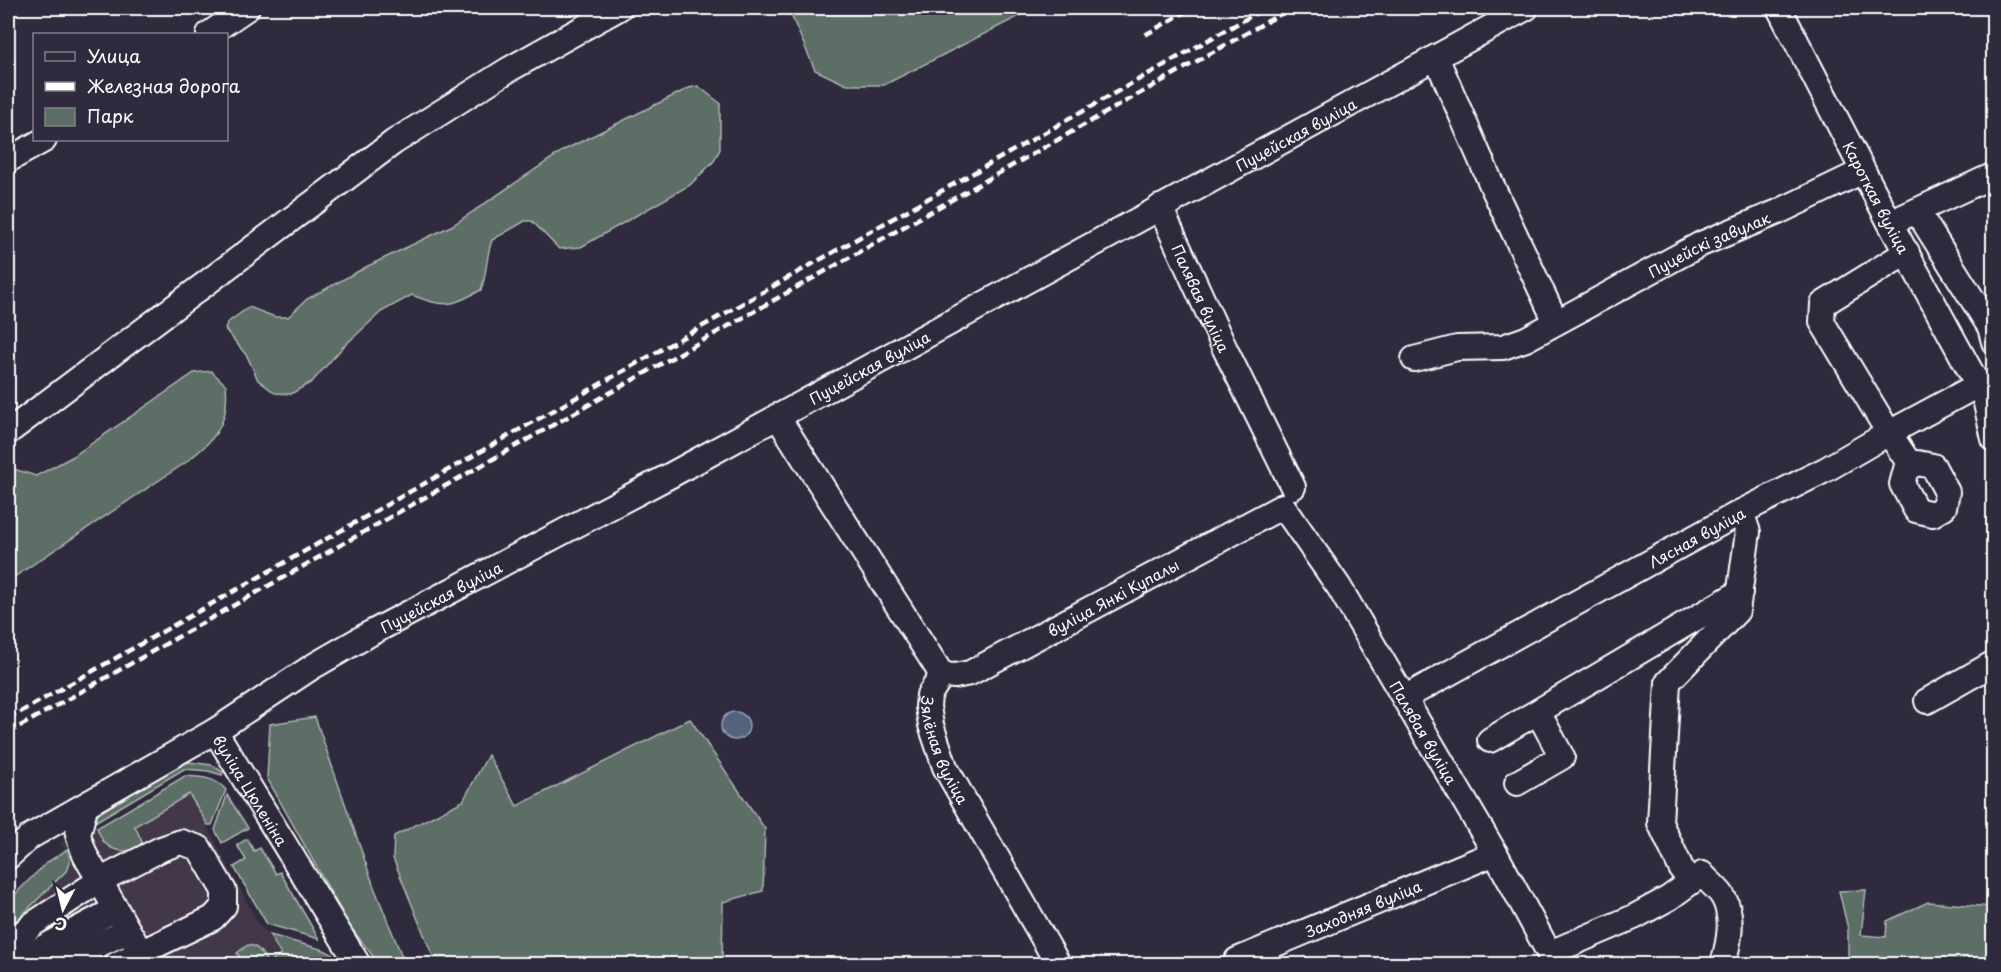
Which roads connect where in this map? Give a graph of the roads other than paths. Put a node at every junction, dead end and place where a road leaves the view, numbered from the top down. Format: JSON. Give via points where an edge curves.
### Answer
{"nodes":[{"id":1,"x":247,"y":8,"type":"edge"},
{"id":2,"x":619,"y":8,"type":"edge"},
{"id":3,"x":1526,"y":8,"type":"edge"},
{"id":4,"x":1779,"y":8,"type":"edge"},
{"id":5,"x":210,"y":33,"type":"edge"},
{"id":6,"x":1436,"y":57,"type":"junction"},
{"id":7,"x":42,"y":141,"type":"edge"},
{"id":8,"x":8,"y":160,"type":"edge"},
{"id":9,"x":1863,"y":171,"type":"junction"},
{"id":10,"x":1994,"y":175,"type":"edge"},
{"id":11,"x":1160,"y":207,"type":"junction"},
{"id":12,"x":1917,"y":211,"type":"junction"},
{"id":13,"x":1890,"y":224,"type":"junction"},
{"id":14,"x":1907,"y":252,"type":"junction"},
{"id":15,"x":1556,"y":322,"type":"junction"},
{"id":16,"x":1994,"y":342,"type":"edge"},
{"id":17,"x":1414,"y":359,"type":"dead end"},
{"id":18,"x":1986,"y":384,"type":"edge"},
{"id":19,"x":777,"y":416,"type":"junction"},
{"id":20,"x":11,"y":422,"type":"edge"},
{"id":21,"x":1888,"y":433,"type":"junction"},
{"id":22,"x":1994,"y":440,"type":"edge"},
{"id":23,"x":1911,"y":466,"type":"dead end"},
{"id":24,"x":1288,"y":497,"type":"junction"},
{"id":25,"x":1741,"y":512,"type":"junction"},
{"id":26,"x":1740,"y":592,"type":"junction"},
{"id":27,"x":1994,"y":663,"type":"edge"},
{"id":28,"x":942,"y":675,"type":"junction"},
{"id":29,"x":1404,"y":698,"type":"junction"},
{"id":30,"x":1927,"y":701,"type":"dead end"},
{"id":31,"x":1538,"y":712,"type":"junction"},
{"id":32,"x":215,"y":731,"type":"junction"},
{"id":33,"x":1490,"y":740,"type":"dead end"},
{"id":34,"x":1517,"y":783,"type":"dead end"},
{"id":35,"x":85,"y":807,"type":"junction"},
{"id":36,"x":1495,"y":853,"type":"junction"},
{"id":37,"x":8,"y":857,"type":"edge"},
{"id":38,"x":1682,"y":870,"type":"dead end"},
{"id":39,"x":99,"y":881,"type":"junction"},
{"id":40,"x":116,"y":909,"type":"junction"},
{"id":41,"x":129,"y":931,"type":"junction"},
{"id":42,"x":8,"y":946,"type":"edge"},
{"id":43,"x":141,"y":953,"type":"junction"},
{"id":44,"x":1553,"y":959,"type":"edge"},
{"id":45,"x":12,"y":964,"type":"edge"},
{"id":46,"x":56,"y":964,"type":"edge"},
{"id":47,"x":117,"y":964,"type":"edge"},
{"id":48,"x":358,"y":964,"type":"edge"},
{"id":49,"x":1058,"y":964,"type":"edge"},
{"id":50,"x":1235,"y":964,"type":"edge"},
{"id":51,"x":1723,"y":964,"type":"edge"}],
"edges":[{"from":1,"to":5,"type":"street"},
{"from":2,"to":20,"type":"street","via":[[508,70],[394,142]]},
{"from":3,"to":6,"type":"street","name":"Пуцейская вуліца"},
{"from":4,"to":9,"type":"street","name":"Кароткая вуліца"},
{"from":6,"to":11,"type":"street","name":"Пуцейская вуліца"},
{"from":6,"to":15,"type":"street"},
{"from":7,"to":8,"type":"street"},
{"from":9,"to":13,"type":"street","name":"Кароткая вуліца"},
{"from":9,"to":15,"type":"street","name":"Пуцейскі завулак","via":[[1701,244]]},
{"from":10,"to":12,"type":"street"},
{"from":11,"to":19,"type":"street","name":"Пуцейская вуліца"},
{"from":11,"to":24,"type":"street","name":"Палявая вуліца"},
{"from":12,"to":13,"type":"street"},
{"from":12,"to":16,"type":"street","via":[[1990,327]]},
{"from":13,"to":14,"type":"street","name":"Кароткая вуліца"},
{"from":14,"to":18,"type":"street","name":"Кароткая вуліца"},
{"from":14,"to":21,"type":"street","via":[[1823,304],[1822,322]]},
{"from":15,"to":17,"type":"street","name":"Пуцейскі завулак","via":[[1503,347],[1457,348]]},
{"from":18,"to":21,"type":"street","name":"Лясная вуліца"},
{"from":18,"to":22,"type":"street","name":"Кароткая вуліца","via":[[1985,399]]},
{"from":19,"to":28,"type":"street","name":"Зялёная вуліца"},
{"from":19,"to":32,"type":"street","name":"Пуцейская вуліца","via":[[371,633]]},
{"from":21,"to":23,"type":"street"},
{"from":21,"to":25,"type":"street","name":"Лясная вуліца"},
{"from":24,"to":28,"type":"street","name":"вуліца Янкі Купалы","via":[[970,673]]},
{"from":24,"to":29,"type":"street","name":"Палявая вуліца"},
{"from":25,"to":26,"type":"street","via":[[1748,532]]},
{"from":25,"to":29,"type":"street","name":"Лясная вуліца"},
{"from":26,"to":31,"type":"street"},
{"from":26,"to":38,"type":"street","via":[[1737,611],[1668,682],[1660,823]]},
{"from":27,"to":30,"type":"street"},
{"from":28,"to":49,"type":"street","name":"Зялёная вуліца","via":[[929,695],[928,707],[945,767]]},
{"from":29,"to":36,"type":"street","name":"Палявая вуліца"},
{"from":31,"to":33,"type":"street"},
{"from":31,"to":34,"type":"street","via":[[1563,757]]},
{"from":32,"to":35,"type":"street","name":"вуліца Цюленіна"},
{"from":32,"to":48,"type":"street","name":"вуліца Цюленіна"},
{"from":35,"to":37,"type":"street","name":"вуліца Цюленіна","via":[[31,836]]},
{"from":35,"to":39,"type":"street","via":[[78,835]]},
{"from":36,"to":44,"type":"street","name":"Палявая вуліца"},
{"from":36,"to":50,"type":"street","name":"Заходняя вуліца"},
{"from":39,"to":40,"type":"street"},
{"from":39,"to":42,"type":"street","via":[[33,924]]},
{"from":39,"to":43,"type":"street","via":[[181,842],[199,848],[224,891],[224,906],[213,918]]},
{"from":40,"to":41,"type":"street"},
{"from":40,"to":45,"type":"street"},
{"from":41,"to":43,"type":"street"},
{"from":41,"to":46,"type":"street"},
{"from":43,"to":47,"type":"street"},
{"from":44,"to":51,"type":"street","via":[[1669,898],[1702,874],[1721,894],[1727,908],[1730,937]]}]}
